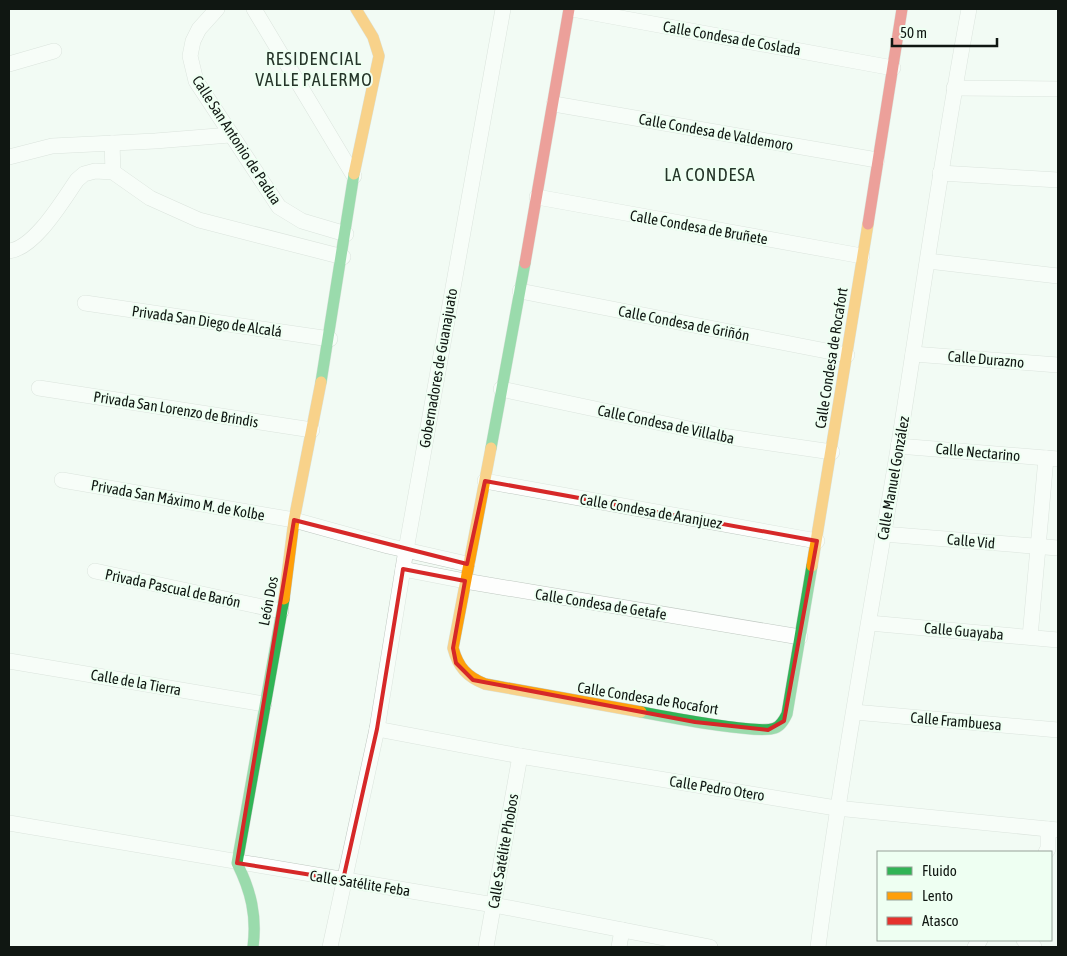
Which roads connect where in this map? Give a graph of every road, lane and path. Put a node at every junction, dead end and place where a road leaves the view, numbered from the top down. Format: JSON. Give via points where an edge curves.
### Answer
{"nodes":[{"id":1,"x":217,"y":9,"type":"edge"},
{"id":2,"x":254,"y":9,"type":"edge"},
{"id":3,"x":356,"y":9,"type":"edge"},
{"id":4,"x":503,"y":9,"type":"edge"},
{"id":5,"x":570,"y":9,"type":"edge"},
{"id":6,"x":902,"y":9,"type":"edge"},
{"id":7,"x":969,"y":9,"type":"edge"},
{"id":8,"x":54,"y":51,"type":"dead end"},
{"id":9,"x":9,"y":64,"type":"edge"},
{"id":10,"x":893,"y":68,"type":"junction"},
{"id":11,"x":954,"y":88,"type":"junction"},
{"id":12,"x":1058,"y":89,"type":"edge"},
{"id":13,"x":554,"y":104,"type":"junction"},
{"id":14,"x":230,"y":135,"type":"junction"},
{"id":15,"x":112,"y":143,"type":"junction"},
{"id":16,"x":9,"y":157,"type":"edge"},
{"id":17,"x":877,"y":160,"type":"junction"},
{"id":18,"x":113,"y":172,"type":"junction"},
{"id":19,"x":940,"y":173,"type":"junction"},
{"id":20,"x":354,"y":176,"type":"junction"},
{"id":21,"x":1058,"y":180,"type":"edge"},
{"id":22,"x":537,"y":198,"type":"junction"},
{"id":23,"x":346,"y":234,"type":"junction"},
{"id":24,"x":9,"y":250,"type":"edge"},
{"id":25,"x":862,"y":256,"type":"junction"},
{"id":26,"x":343,"y":257,"type":"junction"},
{"id":27,"x":928,"y":261,"type":"junction"},
{"id":28,"x":1058,"y":276,"type":"edge"},
{"id":29,"x":520,"y":291,"type":"junction"},
{"id":30,"x":85,"y":303,"type":"dead end"},
{"id":31,"x":330,"y":339,"type":"junction"},
{"id":32,"x":913,"y":354,"type":"junction"},
{"id":33,"x":847,"y":355,"type":"junction"},
{"id":34,"x":1058,"y":365,"type":"edge"},
{"id":35,"x":39,"y":388,"type":"dead end"},
{"id":36,"x":502,"y":389,"type":"junction"},
{"id":37,"x":312,"y":430,"type":"junction"},
{"id":38,"x":898,"y":446,"type":"junction"},
{"id":39,"x":832,"y":452,"type":"junction"},
{"id":40,"x":1052,"y":459,"type":"edge"},
{"id":41,"x":62,"y":480,"type":"dead end"},
{"id":42,"x":486,"y":482,"type":"junction"},
{"id":43,"x":294,"y":520,"type":"junction"},
{"id":44,"x":883,"y":534,"type":"junction"},
{"id":45,"x":817,"y":541,"type":"junction"},
{"id":46,"x":1038,"y":546,"type":"junction"},
{"id":47,"x":1058,"y":548,"type":"edge"},
{"id":48,"x":406,"y":550,"type":"junction"},
{"id":49,"x":467,"y":564,"type":"junction"},
{"id":50,"x":403,"y":568,"type":"junction"},
{"id":51,"x":95,"y":571,"type":"dead end"},
{"id":52,"x":465,"y":581,"type":"junction"},
{"id":53,"x":281,"y":611,"type":"junction"},
{"id":54,"x":869,"y":623,"type":"junction"},
{"id":55,"x":800,"y":637,"type":"junction"},
{"id":56,"x":1030,"y":637,"type":"junction"},
{"id":57,"x":1058,"y":640,"type":"edge"},
{"id":58,"x":9,"y":664,"type":"edge"},
{"id":59,"x":264,"y":704,"type":"junction"},
{"id":60,"x":854,"y":712,"type":"junction"},
{"id":61,"x":377,"y":728,"type":"junction"},
{"id":62,"x":1058,"y":730,"type":"edge"},
{"id":63,"x":520,"y":756,"type":"junction"},
{"id":64,"x":836,"y":808,"type":"junction"},
{"id":65,"x":9,"y":822,"type":"edge"},
{"id":66,"x":1053,"y":830,"type":"edge"},
{"id":67,"x":1051,"y":851,"type":"edge"},
{"id":68,"x":237,"y":863,"type":"junction"},
{"id":69,"x":343,"y":880,"type":"junction"},
{"id":70,"x":494,"y":905,"type":"junction"},
{"id":71,"x":622,"y":930,"type":"junction"},
{"id":72,"x":253,"y":947,"type":"edge"},
{"id":73,"x":330,"y":947,"type":"edge"},
{"id":74,"x":486,"y":947,"type":"edge"},
{"id":75,"x":619,"y":947,"type":"edge"},
{"id":76,"x":710,"y":947,"type":"edge"},
{"id":77,"x":818,"y":947,"type":"edge"}],
"edges":[{"from":1,"to":14,"type":"street","name":"Calle San Antonio de Padua","via":[[193,41],[192,68],[196,81]]},
{"from":2,"to":20,"type":"street"},
{"from":3,"to":20,"type":"street","name":"León Dos","via":[[372,34],[379,56]]},
{"from":4,"to":48,"type":"street","name":"Gobernadores de Guanajuato"},
{"from":5,"to":10,"type":"street","name":"Calle Condesa de Coslada"},
{"from":5,"to":13,"type":"street","name":"Calle Condesa de Rocafort"},
{"from":6,"to":10,"type":"street","name":"Calle Condesa de Rocafort"},
{"from":7,"to":11,"type":"street","name":"Calle Manuel González"},
{"from":8,"to":9,"type":"street"},
{"from":10,"to":17,"type":"street","name":"Calle Condesa de Rocafort"},
{"from":11,"to":12,"type":"street"},
{"from":11,"to":19,"type":"street","name":"Calle Manuel González"},
{"from":13,"to":17,"type":"street","name":"Calle Condesa de Valdemoro"},
{"from":13,"to":22,"type":"street","name":"Calle Condesa de Rocafort"},
{"from":14,"to":15,"type":"street"},
{"from":14,"to":23,"type":"street","name":"Calle San Antonio de Padua","via":[[279,207],[302,221]]},
{"from":15,"to":16,"type":"street","via":[[52,146]]},
{"from":15,"to":18,"type":"street"},
{"from":17,"to":25,"type":"street","name":"Calle Condesa de Rocafort"},
{"from":18,"to":24,"type":"street","via":[[84,174],[40,230],[26,243]]},
{"from":18,"to":26,"type":"street","via":[[150,198],[199,220]]},
{"from":19,"to":21,"type":"street"},
{"from":19,"to":27,"type":"street","name":"Calle Manuel González"},
{"from":20,"to":23,"type":"street","name":"León Dos"},
{"from":22,"to":25,"type":"street","name":"Calle Condesa de Bruñete"},
{"from":22,"to":29,"type":"street","name":"Calle Condesa de Rocafort"},
{"from":23,"to":26,"type":"street","name":"León Dos"},
{"from":25,"to":33,"type":"street","name":"Calle Condesa de Rocafort"},
{"from":26,"to":31,"type":"street","name":"León Dos"},
{"from":27,"to":28,"type":"street"},
{"from":27,"to":32,"type":"street","name":"Calle Manuel González"},
{"from":29,"to":33,"type":"street","name":"Calle Condesa de Griñón"},
{"from":29,"to":36,"type":"street","name":"Calle Condesa de Rocafort"},
{"from":30,"to":31,"type":"street","name":"Privada San Diego de Alcalá"},
{"from":31,"to":37,"type":"street","name":"León Dos"},
{"from":32,"to":34,"type":"street","name":"Calle Durazno"},
{"from":32,"to":38,"type":"street","name":"Calle Manuel González"},
{"from":33,"to":39,"type":"street","name":"Calle Condesa de Rocafort"},
{"from":35,"to":37,"type":"street","name":"Privada San Lorenzo de Brindis"},
{"from":36,"to":39,"type":"street","name":"Calle Condesa de Villalba","via":[[722,436]]},
{"from":36,"to":42,"type":"street","name":"Calle Condesa de Rocafort"},
{"from":37,"to":43,"type":"street","name":"León Dos"},
{"from":38,"to":40,"type":"street","name":"Calle Nectarino"},
{"from":38,"to":44,"type":"street","name":"Calle Manuel González"},
{"from":39,"to":45,"type":"street","name":"Calle Condesa de Rocafort"},
{"from":40,"to":46,"type":"street"},
{"from":41,"to":43,"type":"street","name":"Privada San Máximo M. de Kolbe"},
{"from":42,"to":45,"type":"street","name":"Calle Condesa de Aranjuez"},
{"from":42,"to":49,"type":"street","name":"Calle Condesa de Rocafort"},
{"from":43,"to":48,"type":"street","name":"Privada San Máximo M. de Kolbe"},
{"from":43,"to":53,"type":"street","name":"León Dos"},
{"from":44,"to":46,"type":"street","name":"Calle Vid"},
{"from":44,"to":54,"type":"street","name":"Calle Manuel González"},
{"from":45,"to":55,"type":"street","name":"Calle Condesa de Rocafort"},
{"from":46,"to":47,"type":"street","name":"Calle Vid"},
{"from":46,"to":56,"type":"street"},
{"from":48,"to":49,"type":"street"},
{"from":48,"to":50,"type":"street","name":"Gobernadores de Guanajuato"},
{"from":49,"to":52,"type":"street","name":"Calle Condesa de Rocafort"},
{"from":50,"to":52,"type":"street","name":"Calle Condesa de Getafe"},
{"from":50,"to":61,"type":"street","name":"Gobernadores de Guanajuato"},
{"from":51,"to":53,"type":"street","name":"Privada Pascual de Barón"},
{"from":52,"to":55,"type":"street","name":"Calle Condesa de Getafe"},
{"from":52,"to":55,"type":"street","name":"Calle Condesa de Rocafort","via":[[453,648],[456,663],[473,680],[695,722],[775,730],[787,714]]},
{"from":53,"to":59,"type":"street","name":"León Dos"},
{"from":54,"to":56,"type":"street","name":"Calle Guayaba"},
{"from":54,"to":60,"type":"street","name":"Calle Manuel González"},
{"from":56,"to":57,"type":"street","name":"Calle Guayaba"},
{"from":58,"to":59,"type":"street","name":"Calle de la Tierra"},
{"from":59,"to":68,"type":"street","name":"León Dos"},
{"from":60,"to":62,"type":"street","name":"Calle Frambuesa"},
{"from":60,"to":64,"type":"street","name":"Calle Manuel González"},
{"from":61,"to":63,"type":"street","name":"Calle Pedro Otero"},
{"from":61,"to":69,"type":"street","name":"Gobernadores de Guanajuato"},
{"from":63,"to":64,"type":"street","name":"Calle Pedro Otero"},
{"from":63,"to":70,"type":"street","name":"Calle Satélite Phobos"},
{"from":64,"to":66,"type":"street","name":"Calle Pedro Otero"},
{"from":64,"to":77,"type":"street","name":"Calle Manuel González"},
{"from":65,"to":68,"type":"street","name":"Calle Satélite Feba"},
{"from":66,"to":67,"type":"street"},
{"from":68,"to":69,"type":"street","name":"Calle Satélite Feba"},
{"from":68,"to":72,"type":"street","via":[[254,907]]},
{"from":69,"to":70,"type":"street","name":"Calle Satélite Feba"},
{"from":69,"to":73,"type":"street","name":"Gobernadores de Guanajuato"},
{"from":70,"to":71,"type":"street","name":"Calle Satélite Feba"},
{"from":70,"to":74,"type":"street","name":"Calle Satélite Phobos"},
{"from":71,"to":75,"type":"street"},
{"from":71,"to":76,"type":"street","name":"Calle Satélite Feba"}]}
